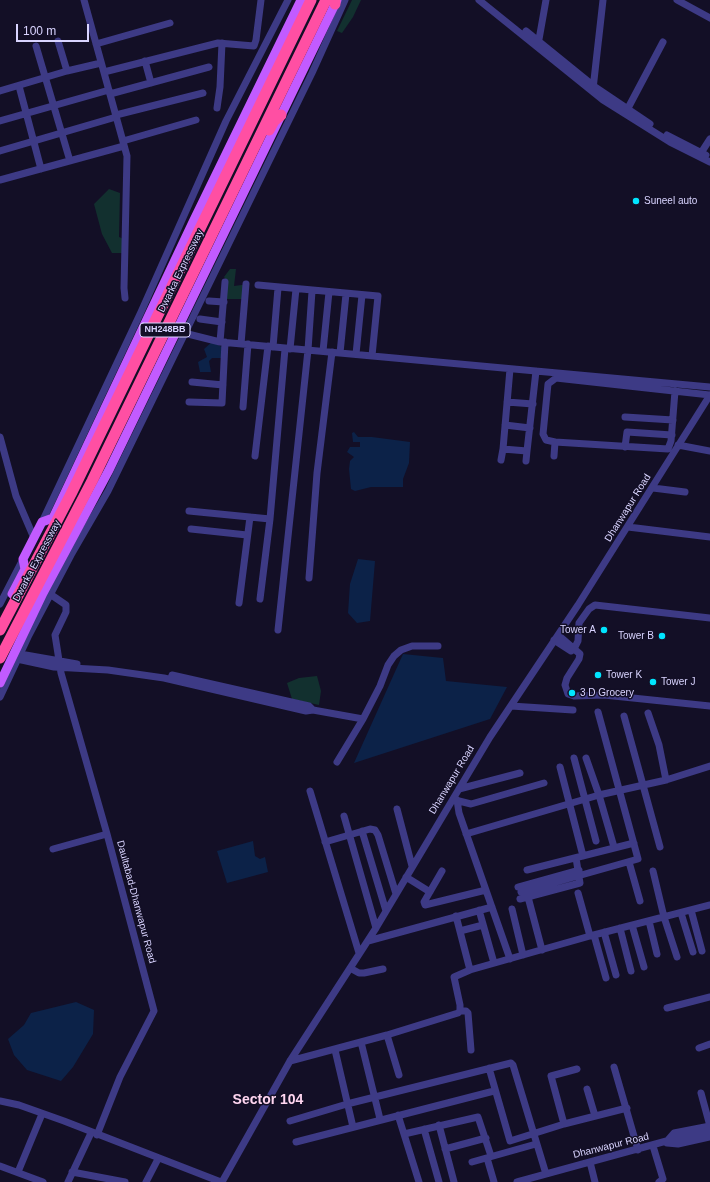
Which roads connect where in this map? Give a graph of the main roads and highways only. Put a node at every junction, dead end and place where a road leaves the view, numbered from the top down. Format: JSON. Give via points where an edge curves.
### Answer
{"nodes":[{"id":1,"x":301,"y":0,"type":"edge"},
{"id":2,"x":311,"y":0,"type":"edge"},
{"id":3,"x":336,"y":1,"type":"edge"},
{"id":4,"x":247,"y":112,"type":"junction"},
{"id":5,"x":281,"y":115,"type":"junction"},
{"id":6,"x":219,"y":191,"type":"junction"},
{"id":7,"x":230,"y":198,"type":"junction"},
{"id":8,"x":0,"y":619,"type":"edge"},
{"id":9,"x":0,"y":630,"type":"edge"},
{"id":10,"x":0,"y":658,"type":"edge"},
{"id":11,"x":0,"y":683,"type":"edge"}],
"edges":[{"from":1,"to":4,"type":"main road"},
{"from":2,"to":6,"type":"highway","name":"Dwarka Expressway","number":"NH248BB"},
{"from":3,"to":5,"type":"main road"},
{"from":3,"to":7,"type":"highway","name":"Dwarka Expressway","number":"NH248BB"},
{"from":4,"to":6,"type":"highway","via":[[246,125],[217,183]]},
{"from":4,"to":8,"type":"main road","via":[[53,518],[42,522],[23,559],[25,569]]},
{"from":5,"to":7,"type":"highway","via":[[274,121],[240,187]]},
{"from":5,"to":11,"type":"main road","via":[[109,470],[43,593]]},
{"from":6,"to":9,"type":"highway","name":"Dwarka Expressway","number":"NH248BB","via":[[71,494]]},
{"from":7,"to":10,"type":"highway","name":"Dwarka Expressway","number":"NH248BB","via":[[92,481]]}]}
